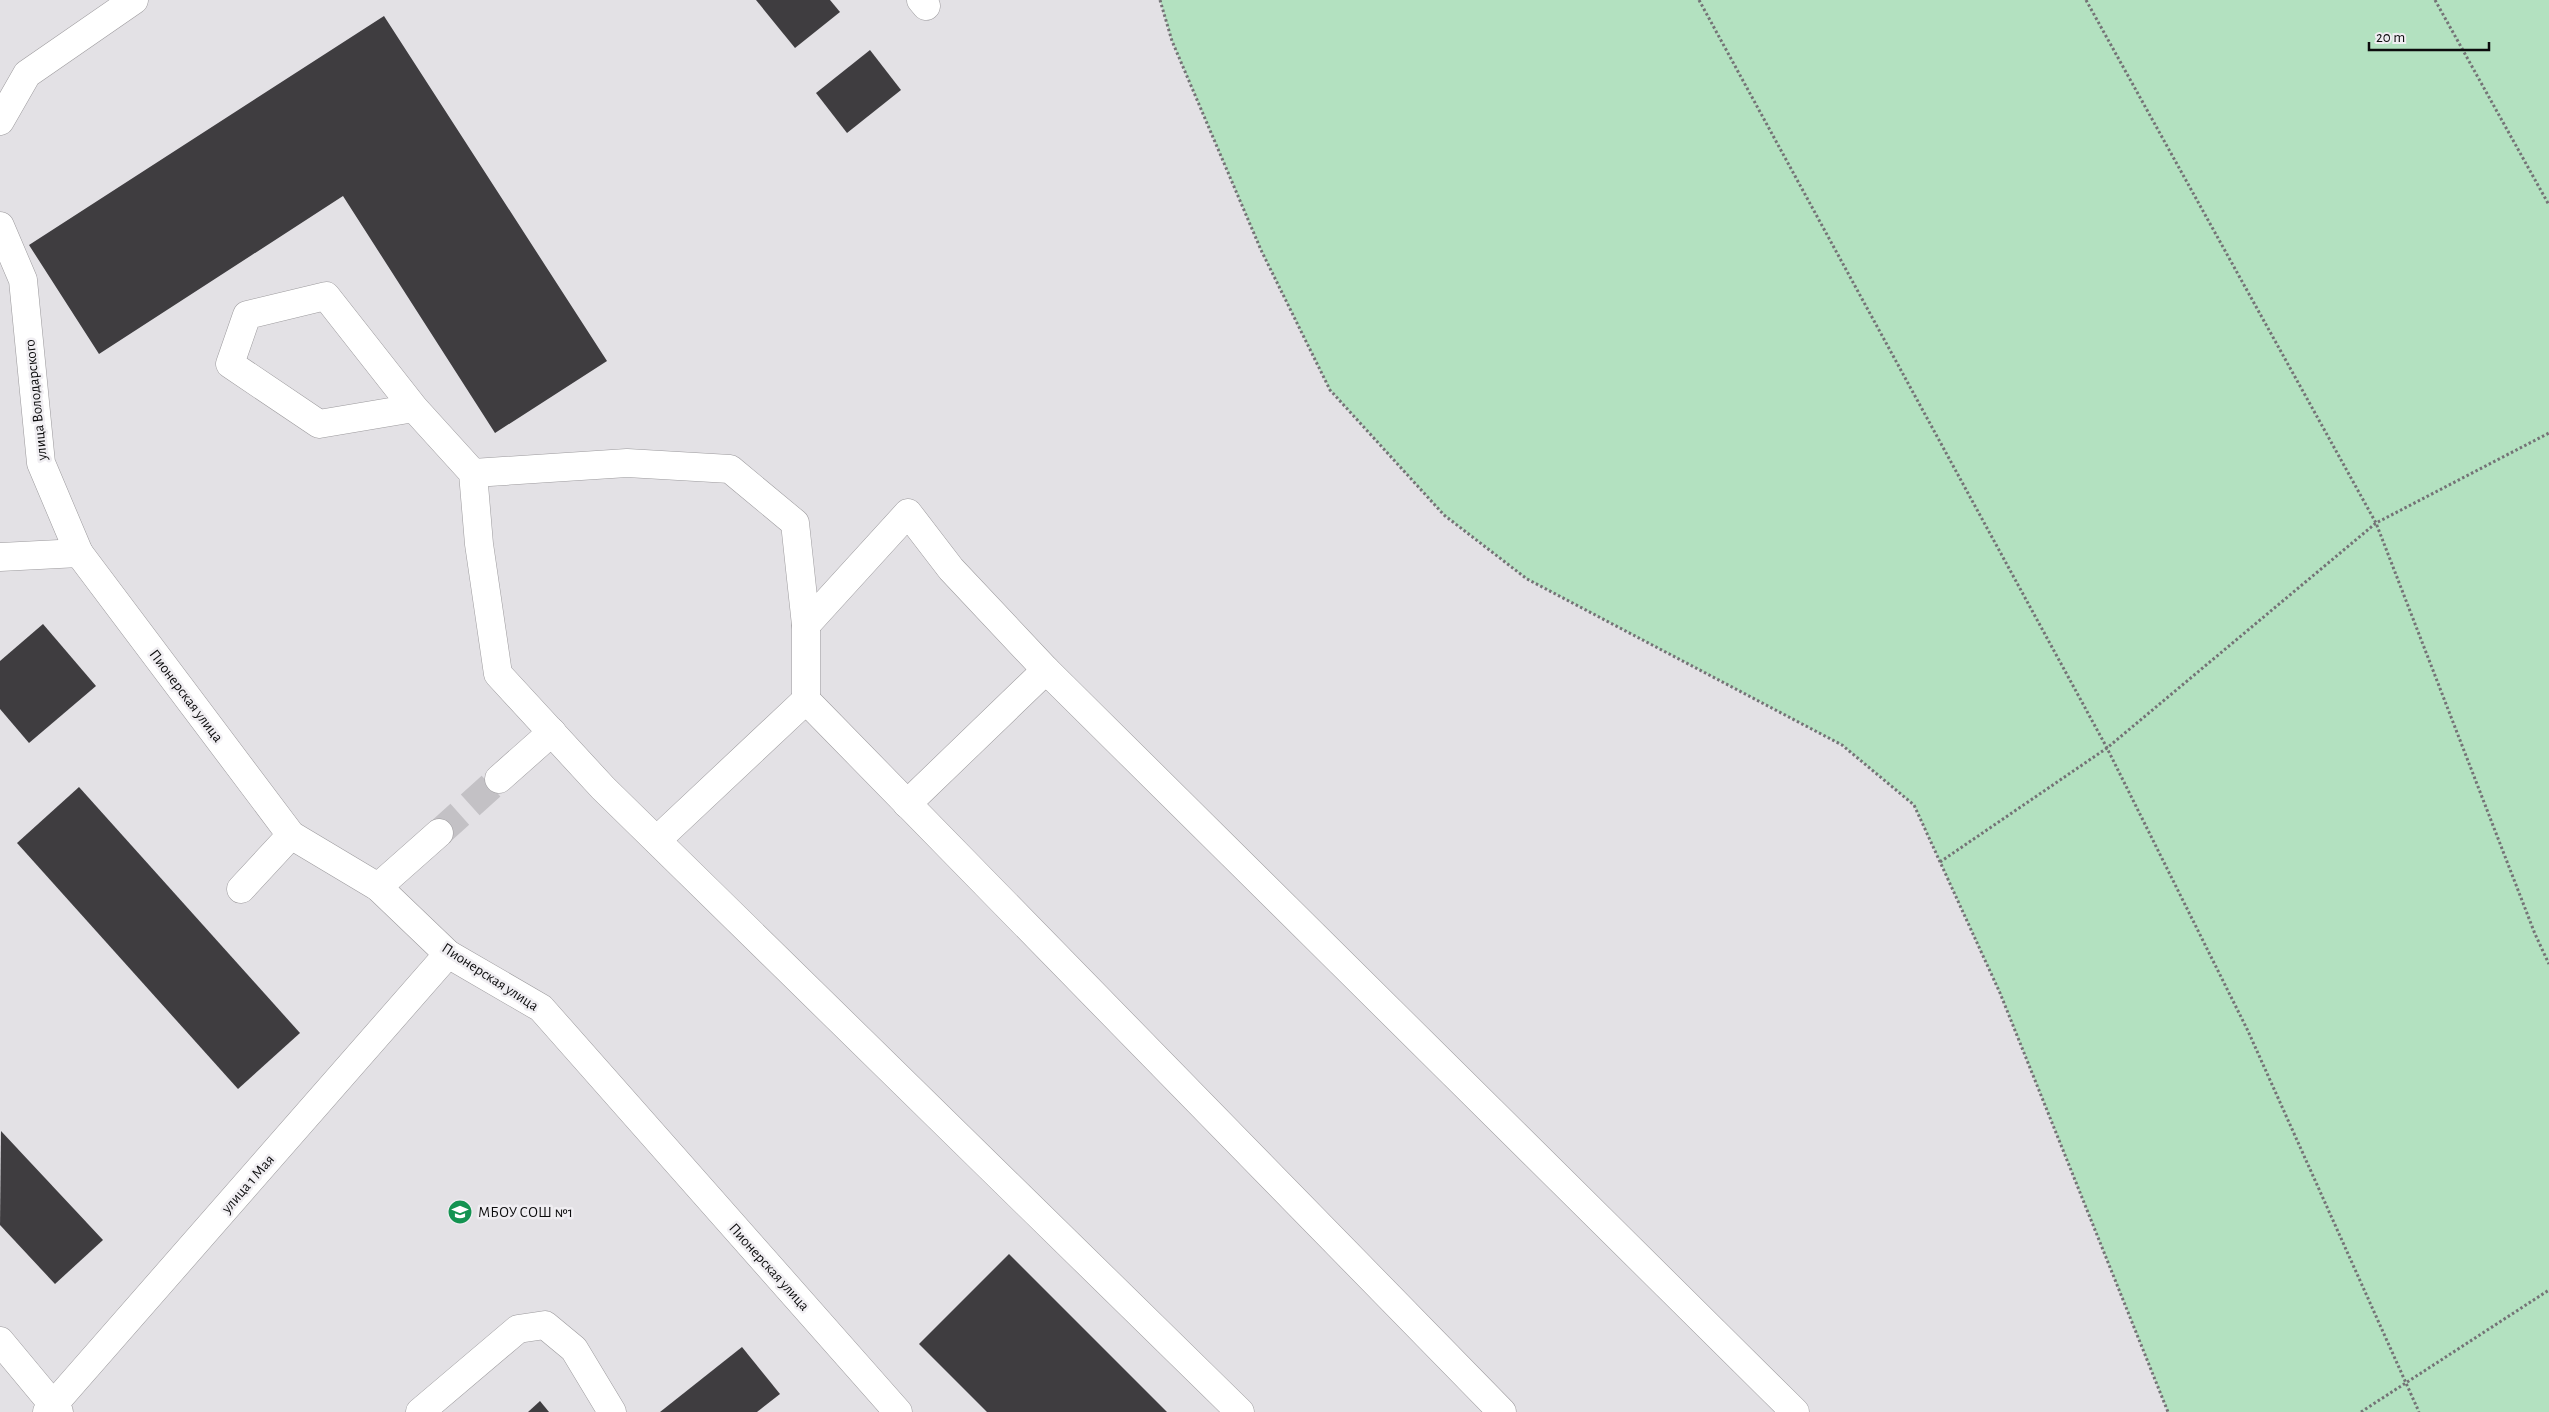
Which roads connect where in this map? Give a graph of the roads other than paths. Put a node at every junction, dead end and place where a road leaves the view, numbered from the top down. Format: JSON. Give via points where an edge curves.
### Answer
{"nodes":[{"id":1,"x":134,"y":0,"type":"edge"},
{"id":2,"x":0,"y":121,"type":"edge"},
{"id":3,"x":0,"y":226,"type":"edge"},
{"id":4,"x":0,"y":260,"type":"edge"},
{"id":5,"x":23,"y":280,"type":"junction"},
{"id":6,"x":414,"y":408,"type":"junction"},
{"id":7,"x":473,"y":473,"type":"junction"},
{"id":8,"x":79,"y":553,"type":"junction"},
{"id":9,"x":0,"y":557,"type":"edge"},
{"id":10,"x":806,"y":625,"type":"junction"},
{"id":11,"x":1046,"y":670,"type":"junction"},
{"id":12,"x":806,"y":700,"type":"junction"},
{"id":13,"x":552,"y":732,"type":"junction"},
{"id":14,"x":499,"y":779,"type":"tunnel mouth"},
{"id":15,"x":907,"y":804,"type":"junction"},
{"id":16,"x":439,"y":832,"type":"tunnel mouth"},
{"id":17,"x":291,"y":836,"type":"junction"},
{"id":18,"x":656,"y":840,"type":"junction"},
{"id":19,"x":378,"y":886,"type":"junction"},
{"id":20,"x":241,"y":889,"type":"dead end"},
{"id":21,"x":448,"y":954,"type":"junction"},
{"id":22,"x":0,"y":1341,"type":"edge"},
{"id":23,"x":53,"y":1410,"type":"edge"},
{"id":24,"x":420,"y":1412,"type":"edge"},
{"id":25,"x":612,"y":1412,"type":"edge"},
{"id":26,"x":898,"y":1412,"type":"edge"},
{"id":27,"x":1240,"y":1412,"type":"edge"},
{"id":28,"x":1502,"y":1412,"type":"edge"},
{"id":29,"x":1795,"y":1412,"type":"edge"}],
"edges":[{"from":1,"to":2,"type":"street","via":[[27,74]]},
{"from":3,"to":5,"type":"street","name":"улица Володарского"},
{"from":4,"to":5,"type":"street"},
{"from":5,"to":8,"type":"street","name":"улица Володарского","via":[[41,463]]},
{"from":6,"to":6,"type":"street","via":[[326,296],[247,316],[230,364],[319,424]]},
{"from":6,"to":7,"type":"street"},
{"from":7,"to":10,"type":"street","via":[[627,463],[730,469],[795,523]]},
{"from":7,"to":13,"type":"street","via":[[479,544],[498,674]]},
{"from":8,"to":9,"type":"street"},
{"from":8,"to":17,"type":"street","name":"Пионерская улица"},
{"from":10,"to":11,"type":"street","via":[[908,513],[952,569]]},
{"from":10,"to":12,"type":"street"},
{"from":11,"to":15,"type":"street"},
{"from":11,"to":29,"type":"street"},
{"from":12,"to":15,"type":"street"},
{"from":12,"to":18,"type":"street"},
{"from":13,"to":14,"type":"street"},
{"from":13,"to":18,"type":"street"},
{"from":15,"to":28,"type":"street"},
{"from":16,"to":19,"type":"street"},
{"from":17,"to":19,"type":"street","name":"Пионерская улица"},
{"from":17,"to":20,"type":"street"},
{"from":18,"to":27,"type":"street"},
{"from":19,"to":21,"type":"street","name":"Пионерская улица"},
{"from":21,"to":23,"type":"street","name":"улица 1 Мая"},
{"from":21,"to":26,"type":"street","name":"Пионерская улица","via":[[541,1008]]},
{"from":22,"to":23,"type":"street"},
{"from":24,"to":25,"type":"street","via":[[518,1329],[545,1325],[574,1349]]}]}
